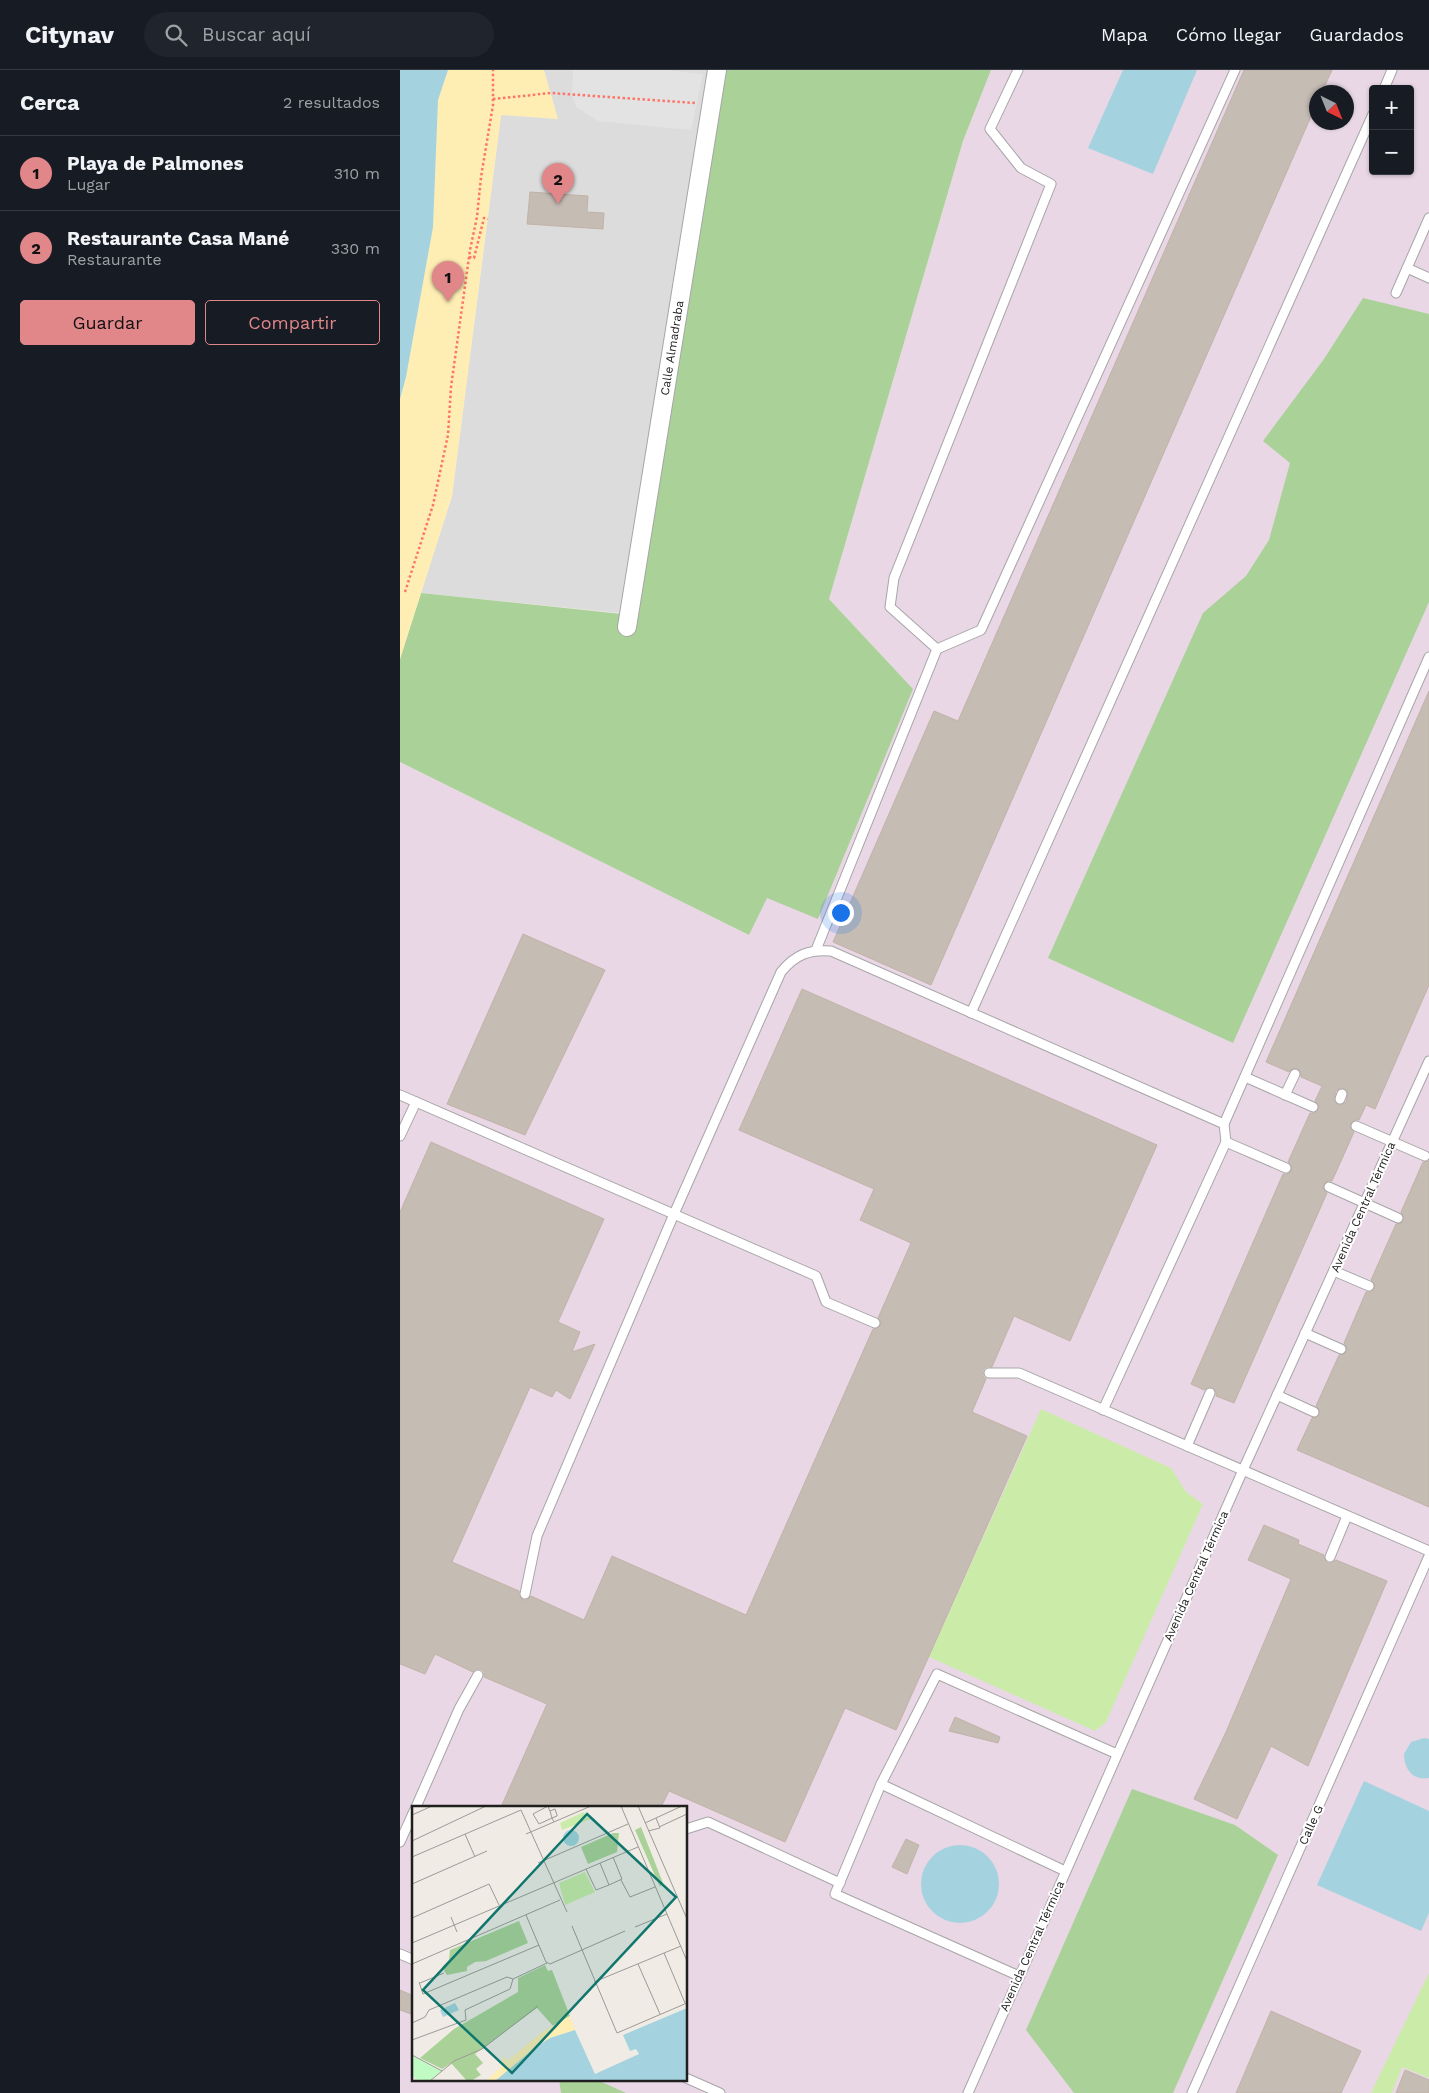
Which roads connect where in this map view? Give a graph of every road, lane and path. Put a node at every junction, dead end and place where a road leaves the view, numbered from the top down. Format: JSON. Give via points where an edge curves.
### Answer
{"nodes":[{"id":1,"x":493,"y":70,"type":"edge"},
{"id":2,"x":717,"y":70,"type":"edge"},
{"id":3,"x":1018,"y":70,"type":"edge"},
{"id":4,"x":1235,"y":70,"type":"edge"},
{"id":5,"x":1392,"y":70,"type":"edge"},
{"id":6,"x":1386,"y":85,"type":"edge"},
{"id":7,"x":493,"y":99,"type":"junction"},
{"id":8,"x":712,"y":104,"type":"junction"},
{"id":9,"x":1369,"y":123,"type":"edge"},
{"id":10,"x":1429,"y":218,"type":"edge"},
{"id":11,"x":488,"y":219,"type":"dead end"},
{"id":12,"x":469,"y":257,"type":"junction"},
{"id":13,"x":1407,"y":268,"type":"junction"},
{"id":14,"x":1429,"y":278,"type":"edge"},
{"id":15,"x":1396,"y":293,"type":"dead end"},
{"id":16,"x":405,"y":592,"type":"dead end"},
{"id":17,"x":627,"y":627,"type":"dead end"},
{"id":18,"x":937,"y":650,"type":"junction"},
{"id":19,"x":1429,"y":657,"type":"edge"},
{"id":20,"x":816,"y":950,"type":"junction"},
{"id":21,"x":971,"y":1013,"type":"junction"},
{"id":22,"x":1429,"y":1061,"type":"edge"},
{"id":23,"x":1295,"y":1074,"type":"dead end"},
{"id":24,"x":1244,"y":1077,"type":"junction"},
{"id":25,"x":400,"y":1095,"type":"edge"},
{"id":26,"x":1285,"y":1095,"type":"junction"},
{"id":27,"x":416,"y":1102,"type":"junction"},
{"id":28,"x":1313,"y":1107,"type":"dead end"},
{"id":29,"x":1224,"y":1124,"type":"junction"},
{"id":30,"x":1356,"y":1126,"type":"dead end"},
{"id":31,"x":400,"y":1136,"type":"edge"},
{"id":32,"x":1226,"y":1142,"type":"junction"},
{"id":33,"x":1392,"y":1142,"type":"junction"},
{"id":34,"x":1425,"y":1156,"type":"dead end"},
{"id":35,"x":1286,"y":1168,"type":"dead end"},
{"id":36,"x":1329,"y":1187,"type":"dead end"},
{"id":37,"x":1364,"y":1203,"type":"junction"},
{"id":38,"x":674,"y":1214,"type":"junction"},
{"id":39,"x":1398,"y":1218,"type":"dead end"},
{"id":40,"x":1334,"y":1271,"type":"junction"},
{"id":41,"x":1369,"y":1286,"type":"dead end"},
{"id":42,"x":876,"y":1323,"type":"dead end"},
{"id":43,"x":1305,"y":1333,"type":"junction"},
{"id":44,"x":1341,"y":1349,"type":"dead end"},
{"id":45,"x":989,"y":1373,"type":"dead end"},
{"id":46,"x":1210,"y":1393,"type":"dead end"},
{"id":47,"x":1277,"y":1395,"type":"junction"},
{"id":48,"x":1103,"y":1410,"type":"junction"},
{"id":49,"x":1314,"y":1412,"type":"dead end"},
{"id":50,"x":1187,"y":1446,"type":"junction"},
{"id":51,"x":1243,"y":1470,"type":"junction"},
{"id":52,"x":1347,"y":1516,"type":"junction"},
{"id":53,"x":1429,"y":1551,"type":"edge"},
{"id":54,"x":1429,"y":1556,"type":"edge"},
{"id":55,"x":1330,"y":1557,"type":"dead end"},
{"id":56,"x":525,"y":1594,"type":"dead end"},
{"id":57,"x":478,"y":1674,"type":"dead end"},
{"id":58,"x":1117,"y":1754,"type":"junction"},
{"id":59,"x":880,"y":1784,"type":"junction"},
{"id":60,"x":416,"y":1806,"type":"edge"},
{"id":61,"x":412,"y":1815,"type":"edge"},
{"id":62,"x":688,"y":1828,"type":"edge"},
{"id":63,"x":400,"y":1842,"type":"edge"},
{"id":64,"x":1065,"y":1872,"type":"junction"},
{"id":65,"x":840,"y":1883,"type":"junction"},
{"id":66,"x":400,"y":1954,"type":"edge"},
{"id":67,"x":412,"y":1959,"type":"edge"},
{"id":68,"x":1019,"y":1976,"type":"junction"},
{"id":69,"x":688,"y":2079,"type":"edge"},
{"id":70,"x":720,"y":2093,"type":"edge"},
{"id":71,"x":968,"y":2093,"type":"edge"},
{"id":72,"x":1192,"y":2093,"type":"edge"}],
"edges":[{"from":1,"to":7,"type":"path"},
{"from":2,"to":8,"type":"street","name":"Calle Almadraba"},
{"from":3,"to":18,"type":"lane","via":[[990,129],[1021,168],[1051,184],[894,578],[890,607]]},
{"from":4,"to":18,"type":"lane","via":[[981,630]]},
{"from":5,"to":6,"type":"lane"},
{"from":7,"to":8,"type":"path","via":[[550,93]]},
{"from":7,"to":12,"type":"path"},
{"from":8,"to":17,"type":"street","name":"Calle Almadraba"},
{"from":9,"to":21,"type":"lane"},
{"from":10,"to":13,"type":"lane"},
{"from":11,"to":12,"type":"path","via":[[484,218],[474,258]]},
{"from":12,"to":16,"type":"path","via":[[451,387],[448,435],[433,505]]},
{"from":13,"to":14,"type":"lane"},
{"from":13,"to":15,"type":"lane"},
{"from":18,"to":20,"type":"lane"},
{"from":19,"to":24,"type":"lane"},
{"from":20,"to":21,"type":"lane","via":[[830,951]]},
{"from":20,"to":38,"type":"lane","via":[[803,953],[782,972]]},
{"from":21,"to":29,"type":"lane"},
{"from":22,"to":33,"type":"lane","name":"Avenida Central Térmica"},
{"from":23,"to":26,"type":"lane"},
{"from":24,"to":26,"type":"lane"},
{"from":24,"to":29,"type":"lane"},
{"from":25,"to":27,"type":"lane"},
{"from":26,"to":28,"type":"lane"},
{"from":27,"to":31,"type":"lane"},
{"from":27,"to":38,"type":"lane"},
{"from":29,"to":32,"type":"lane"},
{"from":30,"to":33,"type":"lane"},
{"from":32,"to":35,"type":"lane"},
{"from":32,"to":48,"type":"lane"},
{"from":33,"to":34,"type":"lane"},
{"from":33,"to":37,"type":"lane","name":"Avenida Central Térmica"},
{"from":36,"to":37,"type":"lane"},
{"from":37,"to":39,"type":"lane"},
{"from":37,"to":40,"type":"lane","name":"Avenida Central Térmica"},
{"from":38,"to":42,"type":"lane","via":[[816,1276],[826,1302]]},
{"from":38,"to":56,"type":"lane","via":[[537,1536]]},
{"from":40,"to":41,"type":"lane"},
{"from":40,"to":43,"type":"lane","name":"Avenida Central Térmica"},
{"from":43,"to":44,"type":"lane"},
{"from":43,"to":47,"type":"lane","name":"Avenida Central Térmica"},
{"from":45,"to":48,"type":"lane","via":[[1020,1374]]},
{"from":46,"to":50,"type":"lane"},
{"from":47,"to":49,"type":"lane"},
{"from":47,"to":51,"type":"lane","name":"Avenida Central Térmica"},
{"from":48,"to":50,"type":"lane"},
{"from":50,"to":51,"type":"lane"},
{"from":51,"to":52,"type":"lane"},
{"from":51,"to":58,"type":"lane","name":"Avenida Central Térmica"},
{"from":52,"to":53,"type":"lane"},
{"from":52,"to":55,"type":"lane"},
{"from":54,"to":72,"type":"lane","name":"Calle G"},
{"from":57,"to":60,"type":"lane"},
{"from":58,"to":59,"type":"lane","via":[[937,1674]]},
{"from":58,"to":64,"type":"lane","name":"Avenida Central Térmica"},
{"from":59,"to":64,"type":"lane"},
{"from":59,"to":65,"type":"lane"},
{"from":61,"to":63,"type":"lane"},
{"from":62,"to":65,"type":"lane","via":[[708,1822]]},
{"from":64,"to":68,"type":"lane","name":"Avenida Central Térmica"},
{"from":65,"to":68,"type":"lane","via":[[835,1894]]},
{"from":66,"to":67,"type":"lane"},
{"from":68,"to":71,"type":"lane","name":"Avenida Central Térmica"},
{"from":69,"to":70,"type":"lane"}]}
